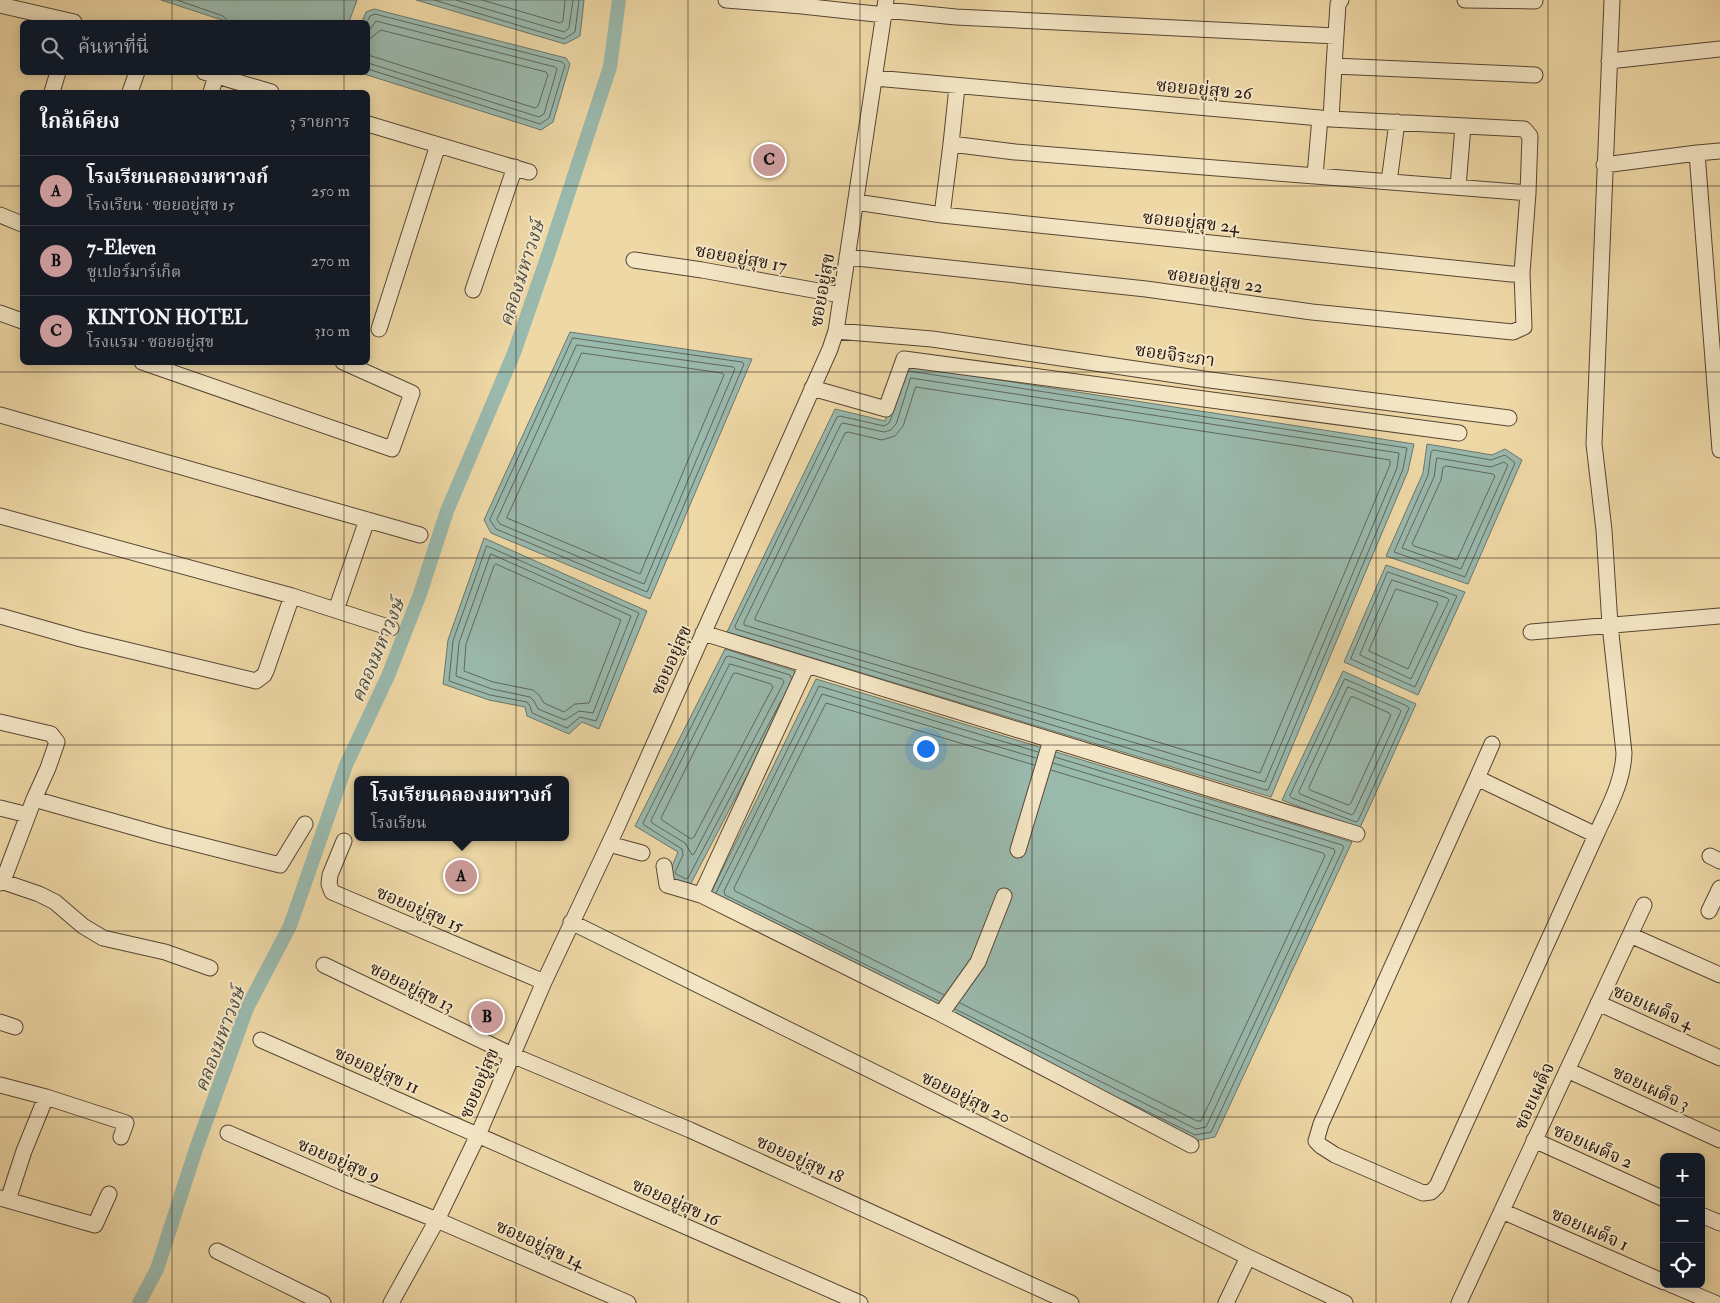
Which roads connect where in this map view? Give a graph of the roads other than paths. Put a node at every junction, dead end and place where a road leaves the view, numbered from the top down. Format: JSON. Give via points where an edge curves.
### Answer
{"nodes":[{"id":1,"x":726,"y":0,"type":"edge"},
{"id":2,"x":736,"y":0,"type":"edge"},
{"id":3,"x":1341,"y":0,"type":"edge"},
{"id":4,"x":1465,"y":0,"type":"edge"},
{"id":5,"x":1612,"y":0,"type":"edge"},
{"id":6,"x":1535,"y":2,"type":"dead end"},
{"id":7,"x":803,"y":3,"type":"edge"},
{"id":8,"x":0,"y":6,"type":"edge"},
{"id":9,"x":885,"y":8,"type":"edge"},
{"id":10,"x":64,"y":20,"type":"edge"},
{"id":11,"x":1336,"y":36,"type":"junction"},
{"id":12,"x":1720,"y":50,"type":"edge"},
{"id":13,"x":1608,"y":60,"type":"junction"},
{"id":14,"x":1334,"y":66,"type":"junction"},
{"id":15,"x":57,"y":75,"type":"edge"},
{"id":16,"x":136,"y":75,"type":"edge"},
{"id":17,"x":210,"y":75,"type":"edge"},
{"id":18,"x":213,"y":75,"type":"edge"},
{"id":19,"x":1535,"y":75,"type":"dead end"},
{"id":20,"x":875,"y":78,"type":"junction"},
{"id":21,"x":957,"y":87,"type":"junction"},
{"id":22,"x":53,"y":90,"type":"edge"},
{"id":23,"x":131,"y":90,"type":"edge"},
{"id":24,"x":211,"y":90,"type":"edge"},
{"id":25,"x":264,"y":90,"type":"edge"},
{"id":26,"x":1326,"y":119,"type":"junction"},
{"id":27,"x":1397,"y":122,"type":"junction"},
{"id":28,"x":370,"y":125,"type":"edge"},
{"id":29,"x":1463,"y":126,"type":"junction"},
{"id":30,"x":951,"y":144,"type":"junction"},
{"id":31,"x":438,"y":145,"type":"junction"},
{"id":32,"x":1720,"y":151,"type":"edge"},
{"id":33,"x":1696,"y":153,"type":"junction"},
{"id":34,"x":1604,"y":165,"type":"junction"},
{"id":35,"x":515,"y":167,"type":"junction"},
{"id":36,"x":529,"y":172,"type":"dead end"},
{"id":37,"x":1315,"y":176,"type":"junction"},
{"id":38,"x":1389,"y":182,"type":"junction"},
{"id":39,"x":1458,"y":188,"type":"junction"},
{"id":40,"x":1528,"y":193,"type":"junction"},
{"id":41,"x":856,"y":202,"type":"junction"},
{"id":42,"x":0,"y":215,"type":"edge"},
{"id":43,"x":942,"y":215,"type":"junction"},
{"id":44,"x":20,"y":223,"type":"edge"},
{"id":45,"x":847,"y":257,"type":"junction"},
{"id":46,"x":634,"y":260,"type":"dead end"},
{"id":47,"x":1522,"y":273,"type":"junction"},
{"id":48,"x":473,"y":290,"type":"dead end"},
{"id":49,"x":841,"y":295,"type":"junction"},
{"id":50,"x":0,"y":313,"type":"edge"},
{"id":51,"x":20,"y":320,"type":"edge"},
{"id":52,"x":380,"y":329,"type":"dead end"},
{"id":53,"x":836,"y":331,"type":"junction"},
{"id":54,"x":151,"y":365,"type":"edge"},
{"id":55,"x":350,"y":365,"type":"edge"},
{"id":56,"x":812,"y":388,"type":"junction"},
{"id":57,"x":0,"y":415,"type":"edge"},
{"id":58,"x":1509,"y":418,"type":"dead end"},
{"id":59,"x":1459,"y":434,"type":"dead end"},
{"id":60,"x":1720,"y":450,"type":"edge"},
{"id":61,"x":0,"y":516,"type":"edge"},
{"id":62,"x":367,"y":520,"type":"junction"},
{"id":63,"x":420,"y":535,"type":"dead end"},
{"id":64,"x":292,"y":596,"type":"junction"},
{"id":65,"x":336,"y":610,"type":"junction"},
{"id":66,"x":0,"y":616,"type":"edge"},
{"id":67,"x":1720,"y":616,"type":"edge"},
{"id":68,"x":1610,"y":625,"type":"junction"},
{"id":69,"x":391,"y":628,"type":"dead end"},
{"id":70,"x":1531,"y":632,"type":"dead end"},
{"id":71,"x":703,"y":633,"type":"junction"},
{"id":72,"x":807,"y":665,"type":"junction"},
{"id":73,"x":0,"y":722,"type":"edge"},
{"id":74,"x":1051,"y":740,"type":"junction"},
{"id":75,"x":1492,"y":744,"type":"dead end"},
{"id":76,"x":1477,"y":778,"type":"junction"},
{"id":77,"x":34,"y":799,"type":"junction"},
{"id":78,"x":0,"y":808,"type":"edge"},
{"id":79,"x":28,"y":815,"type":"junction"},
{"id":80,"x":306,"y":824,"type":"dead end"},
{"id":81,"x":1357,"y":834,"type":"dead end"},
{"id":82,"x":1596,"y":835,"type":"junction"},
{"id":83,"x":344,"y":841,"type":"dead end"},
{"id":84,"x":608,"y":844,"type":"junction"},
{"id":85,"x":1018,"y":850,"type":"dead end"},
{"id":86,"x":642,"y":853,"type":"dead end"},
{"id":87,"x":664,"y":866,"type":"dead end"},
{"id":88,"x":0,"y":882,"type":"edge"},
{"id":89,"x":1720,"y":888,"type":"edge"},
{"id":90,"x":701,"y":895,"type":"junction"},
{"id":91,"x":1004,"y":896,"type":"dead end"},
{"id":92,"x":1644,"y":905,"type":"dead end"},
{"id":93,"x":1709,"y":910,"type":"dead end"},
{"id":94,"x":571,"y":922,"type":"junction"},
{"id":95,"x":1630,"y":935,"type":"junction"},
{"id":96,"x":324,"y":965,"type":"dead end"},
{"id":97,"x":210,"y":968,"type":"dead end"},
{"id":98,"x":1720,"y":975,"type":"edge"},
{"id":99,"x":544,"y":982,"type":"junction"},
{"id":100,"x":1598,"y":1003,"type":"junction"},
{"id":101,"x":941,"y":1014,"type":"junction"},
{"id":102,"x":0,"y":1022,"type":"edge"},
{"id":103,"x":15,"y":1027,"type":"dead end"},
{"id":104,"x":261,"y":1040,"type":"dead end"},
{"id":105,"x":512,"y":1055,"type":"junction"},
{"id":106,"x":1720,"y":1058,"type":"edge"},
{"id":107,"x":1567,"y":1070,"type":"junction"},
{"id":108,"x":0,"y":1085,"type":"edge"},
{"id":109,"x":46,"y":1096,"type":"junction"},
{"id":110,"x":228,"y":1133,"type":"dead end"},
{"id":111,"x":478,"y":1134,"type":"junction"},
{"id":112,"x":121,"y":1137,"type":"dead end"},
{"id":113,"x":1534,"y":1140,"type":"junction"},
{"id":114,"x":1720,"y":1140,"type":"edge"},
{"id":115,"x":1191,"y":1146,"type":"dead end"},
{"id":116,"x":109,"y":1194,"type":"dead end"},
{"id":117,"x":1660,"y":1196,"type":"edge"},
{"id":118,"x":4,"y":1199,"type":"edge"},
{"id":119,"x":1502,"y":1211,"type":"junction"},
{"id":120,"x":1705,"y":1217,"type":"edge"},
{"id":121,"x":437,"y":1220,"type":"junction"},
{"id":122,"x":1720,"y":1223,"type":"edge"},
{"id":123,"x":216,"y":1250,"type":"dead end"},
{"id":124,"x":1248,"y":1257,"type":"junction"},
{"id":125,"x":1660,"y":1280,"type":"edge"},
{"id":126,"x":1679,"y":1288,"type":"edge"},
{"id":127,"x":322,"y":1303,"type":"edge"},
{"id":128,"x":391,"y":1303,"type":"edge"},
{"id":129,"x":628,"y":1303,"type":"edge"},
{"id":130,"x":860,"y":1303,"type":"edge"},
{"id":131,"x":1071,"y":1303,"type":"edge"},
{"id":132,"x":1226,"y":1303,"type":"edge"},
{"id":133,"x":1345,"y":1303,"type":"edge"},
{"id":134,"x":1460,"y":1303,"type":"edge"},
{"id":135,"x":1715,"y":1303,"type":"edge"}],
"edges":[{"from":1,"to":2,"type":"street"},
{"from":2,"to":7,"type":"street"},
{"from":3,"to":11,"type":"street"},
{"from":4,"to":6,"type":"street"},
{"from":5,"to":13,"type":"street"},
{"from":7,"to":9,"type":"street"},
{"from":8,"to":10,"type":"street"},
{"from":9,"to":11,"type":"street","via":[[956,18]]},
{"from":9,"to":20,"type":"street","name":"ซอยอยู่สุข"},
{"from":11,"to":14,"type":"street"},
{"from":12,"to":13,"type":"street"},
{"from":13,"to":34,"type":"street"},
{"from":14,"to":19,"type":"street"},
{"from":14,"to":26,"type":"street"},
{"from":15,"to":22,"type":"street"},
{"from":16,"to":23,"type":"street"},
{"from":17,"to":24,"type":"street"},
{"from":18,"to":25,"type":"street"},
{"from":20,"to":21,"type":"street","name":"ซอยอยู่สุข 26"},
{"from":20,"to":41,"type":"street","name":"ซอยอยู่สุข"},
{"from":21,"to":26,"type":"street","name":"ซอยอยู่สุข 26"},
{"from":21,"to":30,"type":"street"},
{"from":26,"to":27,"type":"street","name":"ซอยอยู่สุข 26"},
{"from":26,"to":37,"type":"street"},
{"from":27,"to":29,"type":"street","name":"ซอยอยู่สุข 26"},
{"from":27,"to":38,"type":"street"},
{"from":28,"to":31,"type":"street"},
{"from":29,"to":39,"type":"street"},
{"from":29,"to":40,"type":"street","name":"ซอยอยู่สุข 26","via":[[1524,129],[1528,132]]},
{"from":30,"to":37,"type":"street"},
{"from":30,"to":43,"type":"street"},
{"from":31,"to":35,"type":"street"},
{"from":31,"to":52,"type":"street"},
{"from":32,"to":33,"type":"street"},
{"from":33,"to":34,"type":"street"},
{"from":33,"to":60,"type":"street"},
{"from":34,"to":68,"type":"street","via":[[1594,444]]},
{"from":35,"to":36,"type":"street"},
{"from":35,"to":48,"type":"street"},
{"from":37,"to":38,"type":"street"},
{"from":38,"to":39,"type":"street"},
{"from":39,"to":40,"type":"street"},
{"from":40,"to":47,"type":"street"},
{"from":41,"to":43,"type":"street","name":"ซอยอยู่สุข 24"},
{"from":41,"to":45,"type":"street","name":"ซอยอยู่สุข"},
{"from":42,"to":44,"type":"street"},
{"from":43,"to":47,"type":"street","name":"ซอยอยู่สุข 24"},
{"from":45,"to":47,"type":"street","name":"ซอยอยู่สุข 22","via":[[1146,289],[1312,312],[1514,332],[1524,327]]},
{"from":45,"to":49,"type":"street","name":"ซอยอยู่สุข"},
{"from":46,"to":49,"type":"street","name":"ซอยอยู่สุข 17"},
{"from":49,"to":53,"type":"street","name":"ซอยอยู่สุข"},
{"from":50,"to":51,"type":"street"},
{"from":53,"to":56,"type":"street","name":"ซอยอยู่สุข"},
{"from":53,"to":58,"type":"street","name":"ซอยจิระภา","via":[[932,339],[1210,380]]},
{"from":54,"to":55,"type":"street","via":[[392,449],[412,392]]},
{"from":56,"to":59,"type":"street","via":[[886,409],[904,359]]},
{"from":56,"to":71,"type":"street","name":"ซอยอยู่สุข"},
{"from":57,"to":62,"type":"street"},
{"from":61,"to":64,"type":"street"},
{"from":62,"to":63,"type":"street"},
{"from":62,"to":65,"type":"street"},
{"from":64,"to":65,"type":"street"},
{"from":64,"to":66,"type":"street","via":[[266,671],[256,681]]},
{"from":65,"to":69,"type":"street"},
{"from":67,"to":68,"type":"street"},
{"from":68,"to":70,"type":"street"},
{"from":68,"to":82,"type":"street","via":[[1624,753],[1619,784]]},
{"from":71,"to":72,"type":"street"},
{"from":71,"to":84,"type":"street","name":"ซอยอยู่สุข"},
{"from":72,"to":74,"type":"street"},
{"from":72,"to":90,"type":"street"},
{"from":73,"to":77,"type":"street","via":[[51,734],[57,742]]},
{"from":74,"to":81,"type":"street"},
{"from":74,"to":85,"type":"street"},
{"from":75,"to":76,"type":"street"},
{"from":76,"to":82,"type":"street"},
{"from":76,"to":82,"type":"street","via":[[1320,1124],[1316,1141],[1335,1155],[1423,1193],[1431,1192],[1437,1186]]},
{"from":77,"to":79,"type":"street"},
{"from":77,"to":80,"type":"street","via":[[280,865]]},
{"from":78,"to":79,"type":"street"},
{"from":79,"to":88,"type":"street"},
{"from":83,"to":99,"type":"street","name":"ซอยอยู่สุข 15","via":[[330,875],[332,892]]},
{"from":84,"to":86,"type":"street"},
{"from":84,"to":94,"type":"street","name":"ซอยอยู่สุข"},
{"from":87,"to":90,"type":"street","via":[[667,885]]},
{"from":88,"to":97,"type":"street","via":[[55,902],[103,938],[165,952]]},
{"from":89,"to":93,"type":"street"},
{"from":90,"to":101,"type":"street"},
{"from":91,"to":101,"type":"street","via":[[978,962]]},
{"from":92,"to":95,"type":"street","name":"ซอยเผด็จ"},
{"from":94,"to":99,"type":"street","name":"ซอยอยู่สุข"},
{"from":94,"to":124,"type":"street","name":"ซอยอยู่สุข 20"},
{"from":95,"to":98,"type":"street"},
{"from":95,"to":100,"type":"street","name":"ซอยเผด็จ"},
{"from":96,"to":105,"type":"street","name":"ซอยอยู่สุข 13"},
{"from":99,"to":105,"type":"street","name":"ซอยอยู่สุข"},
{"from":100,"to":106,"type":"street","name":"ซอยเผด็จ 4"},
{"from":100,"to":107,"type":"street","name":"ซอยเผด็จ"},
{"from":101,"to":115,"type":"street"},
{"from":102,"to":103,"type":"street"},
{"from":104,"to":111,"type":"street","name":"ซอยอยู่สุข 11"},
{"from":105,"to":111,"type":"street","name":"ซอยอยู่สุข"},
{"from":105,"to":131,"type":"street","name":"ซอยอยู่สุข 18","via":[[708,1138]]},
{"from":107,"to":113,"type":"street","name":"ซอยเผด็จ"},
{"from":107,"to":114,"type":"street","name":"ซอยเผด็จ 3"},
{"from":108,"to":109,"type":"street"},
{"from":109,"to":112,"type":"street","via":[[126,1123]]},
{"from":109,"to":118,"type":"street"},
{"from":110,"to":121,"type":"street","name":"ซอยอยู่สุข 9"},
{"from":111,"to":121,"type":"street","name":"ซอยอยู่สุข"},
{"from":111,"to":130,"type":"street","name":"ซอยอยู่สุข 16"},
{"from":113,"to":117,"type":"street","name":"ซอยเผด็จ 2"},
{"from":113,"to":119,"type":"street","name":"ซอยเผด็จ"},
{"from":116,"to":118,"type":"street","via":[[95,1226]]},
{"from":119,"to":125,"type":"street","name":"ซอยเผด็จ 1"},
{"from":119,"to":134,"type":"street","name":"ซอยเผด็จ"},
{"from":120,"to":122,"type":"street"},
{"from":121,"to":128,"type":"street","name":"ซอยอยู่สุข"},
{"from":121,"to":129,"type":"street","name":"ซอยอยู่สุข 14"},
{"from":123,"to":127,"type":"street"},
{"from":124,"to":132,"type":"street"},
{"from":124,"to":133,"type":"street","name":"ซอยอยู่สุข 20"},
{"from":126,"to":135,"type":"street"}]}
